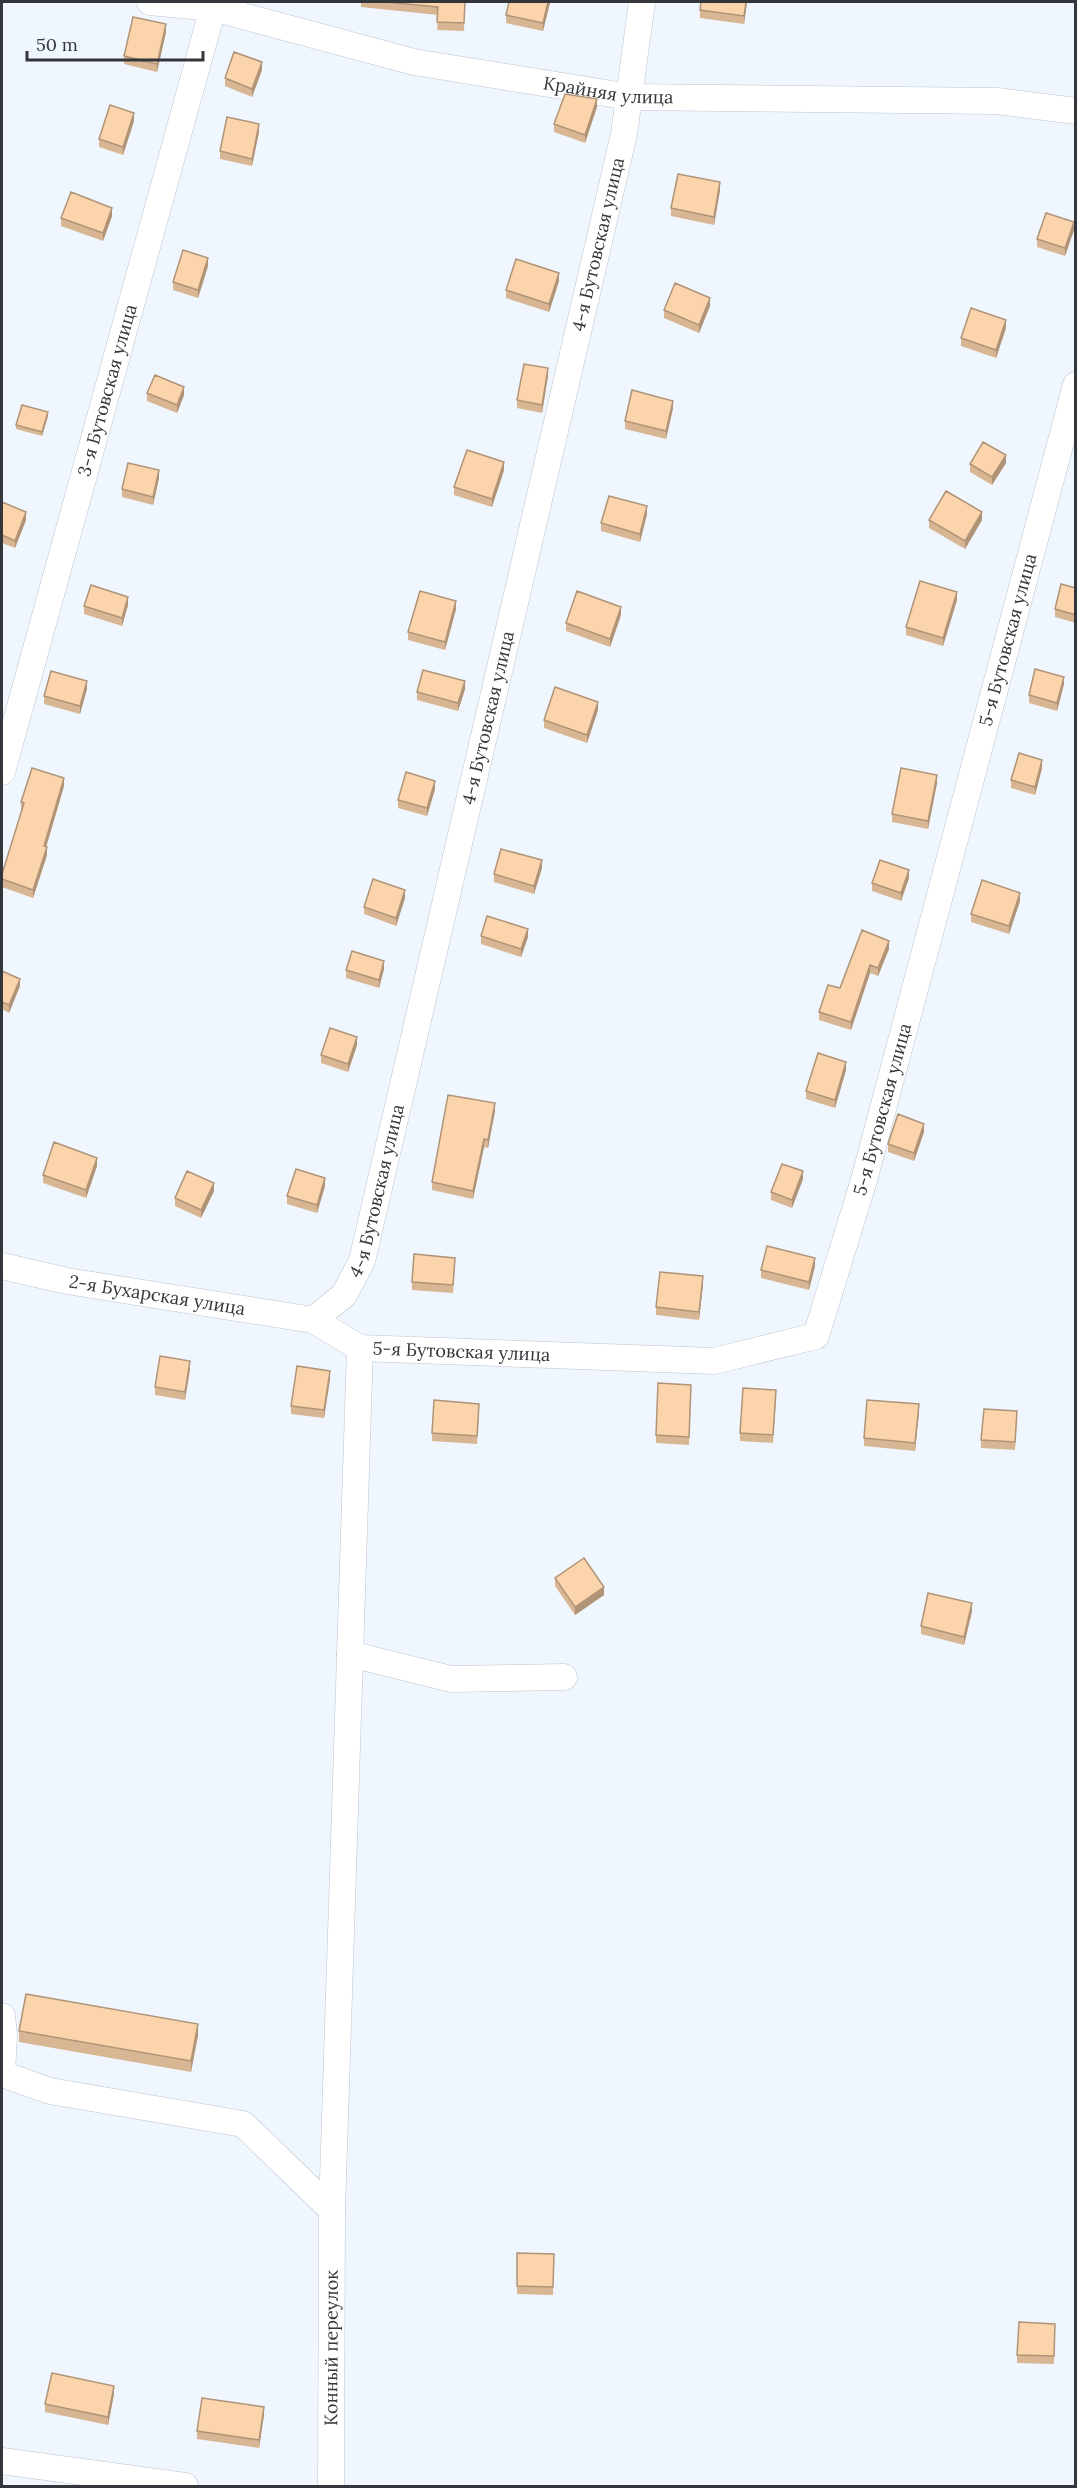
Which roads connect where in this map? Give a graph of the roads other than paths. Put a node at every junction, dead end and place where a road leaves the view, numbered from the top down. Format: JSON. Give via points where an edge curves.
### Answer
{"nodes":[{"id":1,"x":150,"y":2,"type":"edge"},
{"id":2,"x":642,"y":2,"type":"edge"},
{"id":3,"x":213,"y":8,"type":"junction"},
{"id":4,"x":630,"y":97,"type":"junction"},
{"id":5,"x":1076,"y":111,"type":"edge"},
{"id":6,"x":1076,"y":385,"type":"edge"},
{"id":7,"x":2,"y":772,"type":"edge"},
{"id":8,"x":2,"y":1266,"type":"edge"},
{"id":9,"x":313,"y":1320,"type":"junction"},
{"id":10,"x":360,"y":1348,"type":"junction"},
{"id":11,"x":350,"y":1654,"type":"junction"},
{"id":12,"x":564,"y":1677,"type":"dead end"},
{"id":13,"x":2,"y":2016,"type":"edge"},
{"id":14,"x":332,"y":2210,"type":"junction"},
{"id":15,"x":2,"y":2461,"type":"edge"},
{"id":16,"x":185,"y":2487,"type":"edge"},
{"id":17,"x":331,"y":2487,"type":"edge"}],
"edges":[{"from":1,"to":3,"type":"street","name":"Крайняя улица"},
{"from":2,"to":4,"type":"street","name":"4-я Бутовская улица"},
{"from":3,"to":4,"type":"street","name":"Крайняя улица","via":[[414,62]]},
{"from":3,"to":7,"type":"street","name":"3-я Бутовская улица"},
{"from":4,"to":5,"type":"street","name":"Крайняя улица","via":[[997,101]]},
{"from":4,"to":9,"type":"street","name":"4-я Бутовская улица","via":[[362,1261],[344,1295]]},
{"from":6,"to":10,"type":"street","name":"5-я Бутовская улица","via":[[864,1180],[816,1336],[714,1361]]},
{"from":8,"to":9,"type":"street","name":"2-я Бухарская улица","via":[[67,1281]]},
{"from":9,"to":10,"type":"street","name":"5-я Бутовская улица"},
{"from":10,"to":11,"type":"street","name":"Конный переулок"},
{"from":11,"to":12,"type":"street","via":[[451,1679]]},
{"from":11,"to":14,"type":"street","name":"Конный переулок"},
{"from":13,"to":14,"type":"street","via":[[2,2074],[50,2091],[243,2124]]},
{"from":14,"to":17,"type":"street","name":"Конный переулок"},
{"from":15,"to":16,"type":"street"}]}
